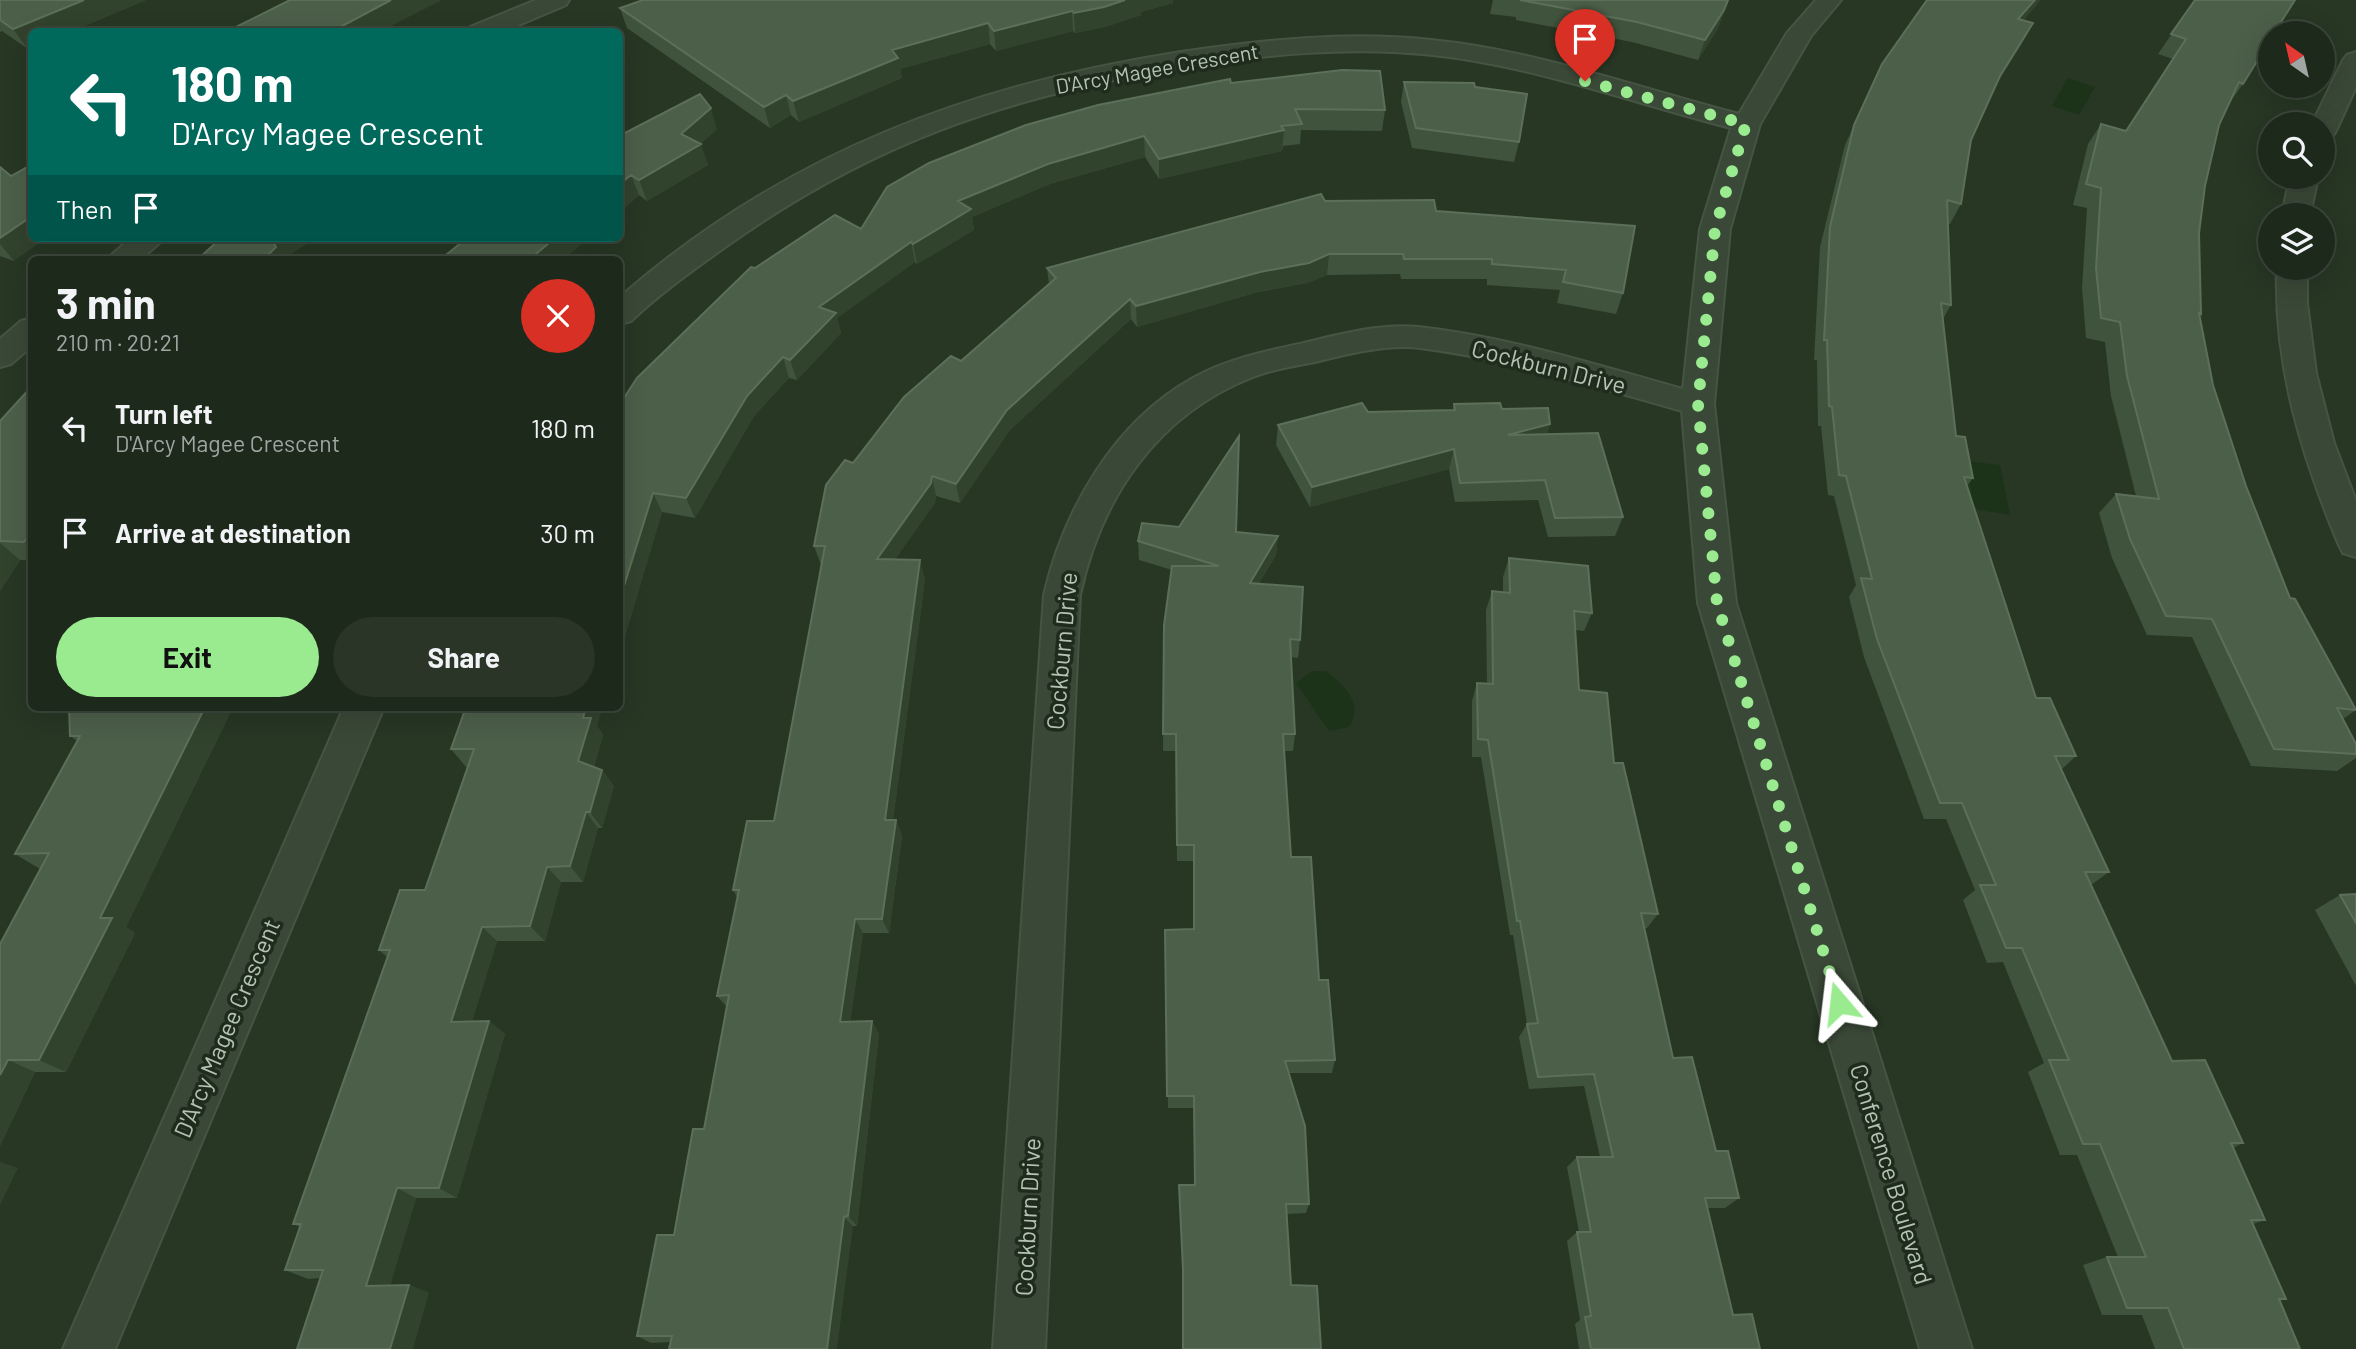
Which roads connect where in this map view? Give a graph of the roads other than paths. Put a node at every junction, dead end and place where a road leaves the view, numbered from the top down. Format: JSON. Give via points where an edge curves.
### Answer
{"nodes":[{"id":1,"x":557,"y":0,"type":"edge"},
{"id":2,"x":1829,"y":0,"type":"edge"},
{"id":3,"x":489,"y":28,"type":"edge"},
{"id":4,"x":2356,"y":60,"type":"edge"},
{"id":5,"x":2331,"y":112,"type":"edge"},
{"id":6,"x":1746,"y":124,"type":"junction"},
{"id":7,"x":145,"y":242,"type":"edge"},
{"id":8,"x":126,"y":256,"type":"edge"},
{"id":9,"x":2291,"y":280,"type":"edge"},
{"id":10,"x":623,"y":311,"type":"edge"},
{"id":11,"x":1698,"y":404,"type":"junction"},
{"id":12,"x":2356,"y":543,"type":"edge"},
{"id":13,"x":362,"y":711,"type":"edge"},
{"id":14,"x":89,"y":1349,"type":"edge"},
{"id":15,"x":1019,"y":1349,"type":"edge"},
{"id":16,"x":1946,"y":1349,"type":"edge"}],
"edges":[{"from":1,"to":3,"type":"street"},
{"from":2,"to":6,"type":"street","name":"Conference Boulevard","via":[[1800,33]]},
{"from":4,"to":5,"type":"street"},
{"from":6,"to":10,"type":"street","name":"D'Arcy Magee Crescent","via":[[1465,52],[1342,45],[1257,49],[1159,63],[992,102],[905,132],[827,169],[740,222]]},
{"from":6,"to":11,"type":"street","name":"Conference Boulevard","via":[[1715,229]]},
{"from":7,"to":8,"type":"street"},
{"from":9,"to":12,"type":"street","via":[[2304,396]]},
{"from":11,"to":15,"type":"street","name":"Cockburn Drive","via":[[1541,361],[1417,337],[1381,338],[1246,367],[1204,386],[1156,419],[1106,481],[1070,559],[1062,595]]},
{"from":11,"to":16,"type":"street","name":"Conference Boulevard","via":[[1717,603]]},
{"from":13,"to":14,"type":"street","name":"D'Arcy Magee Crescent"}]}
